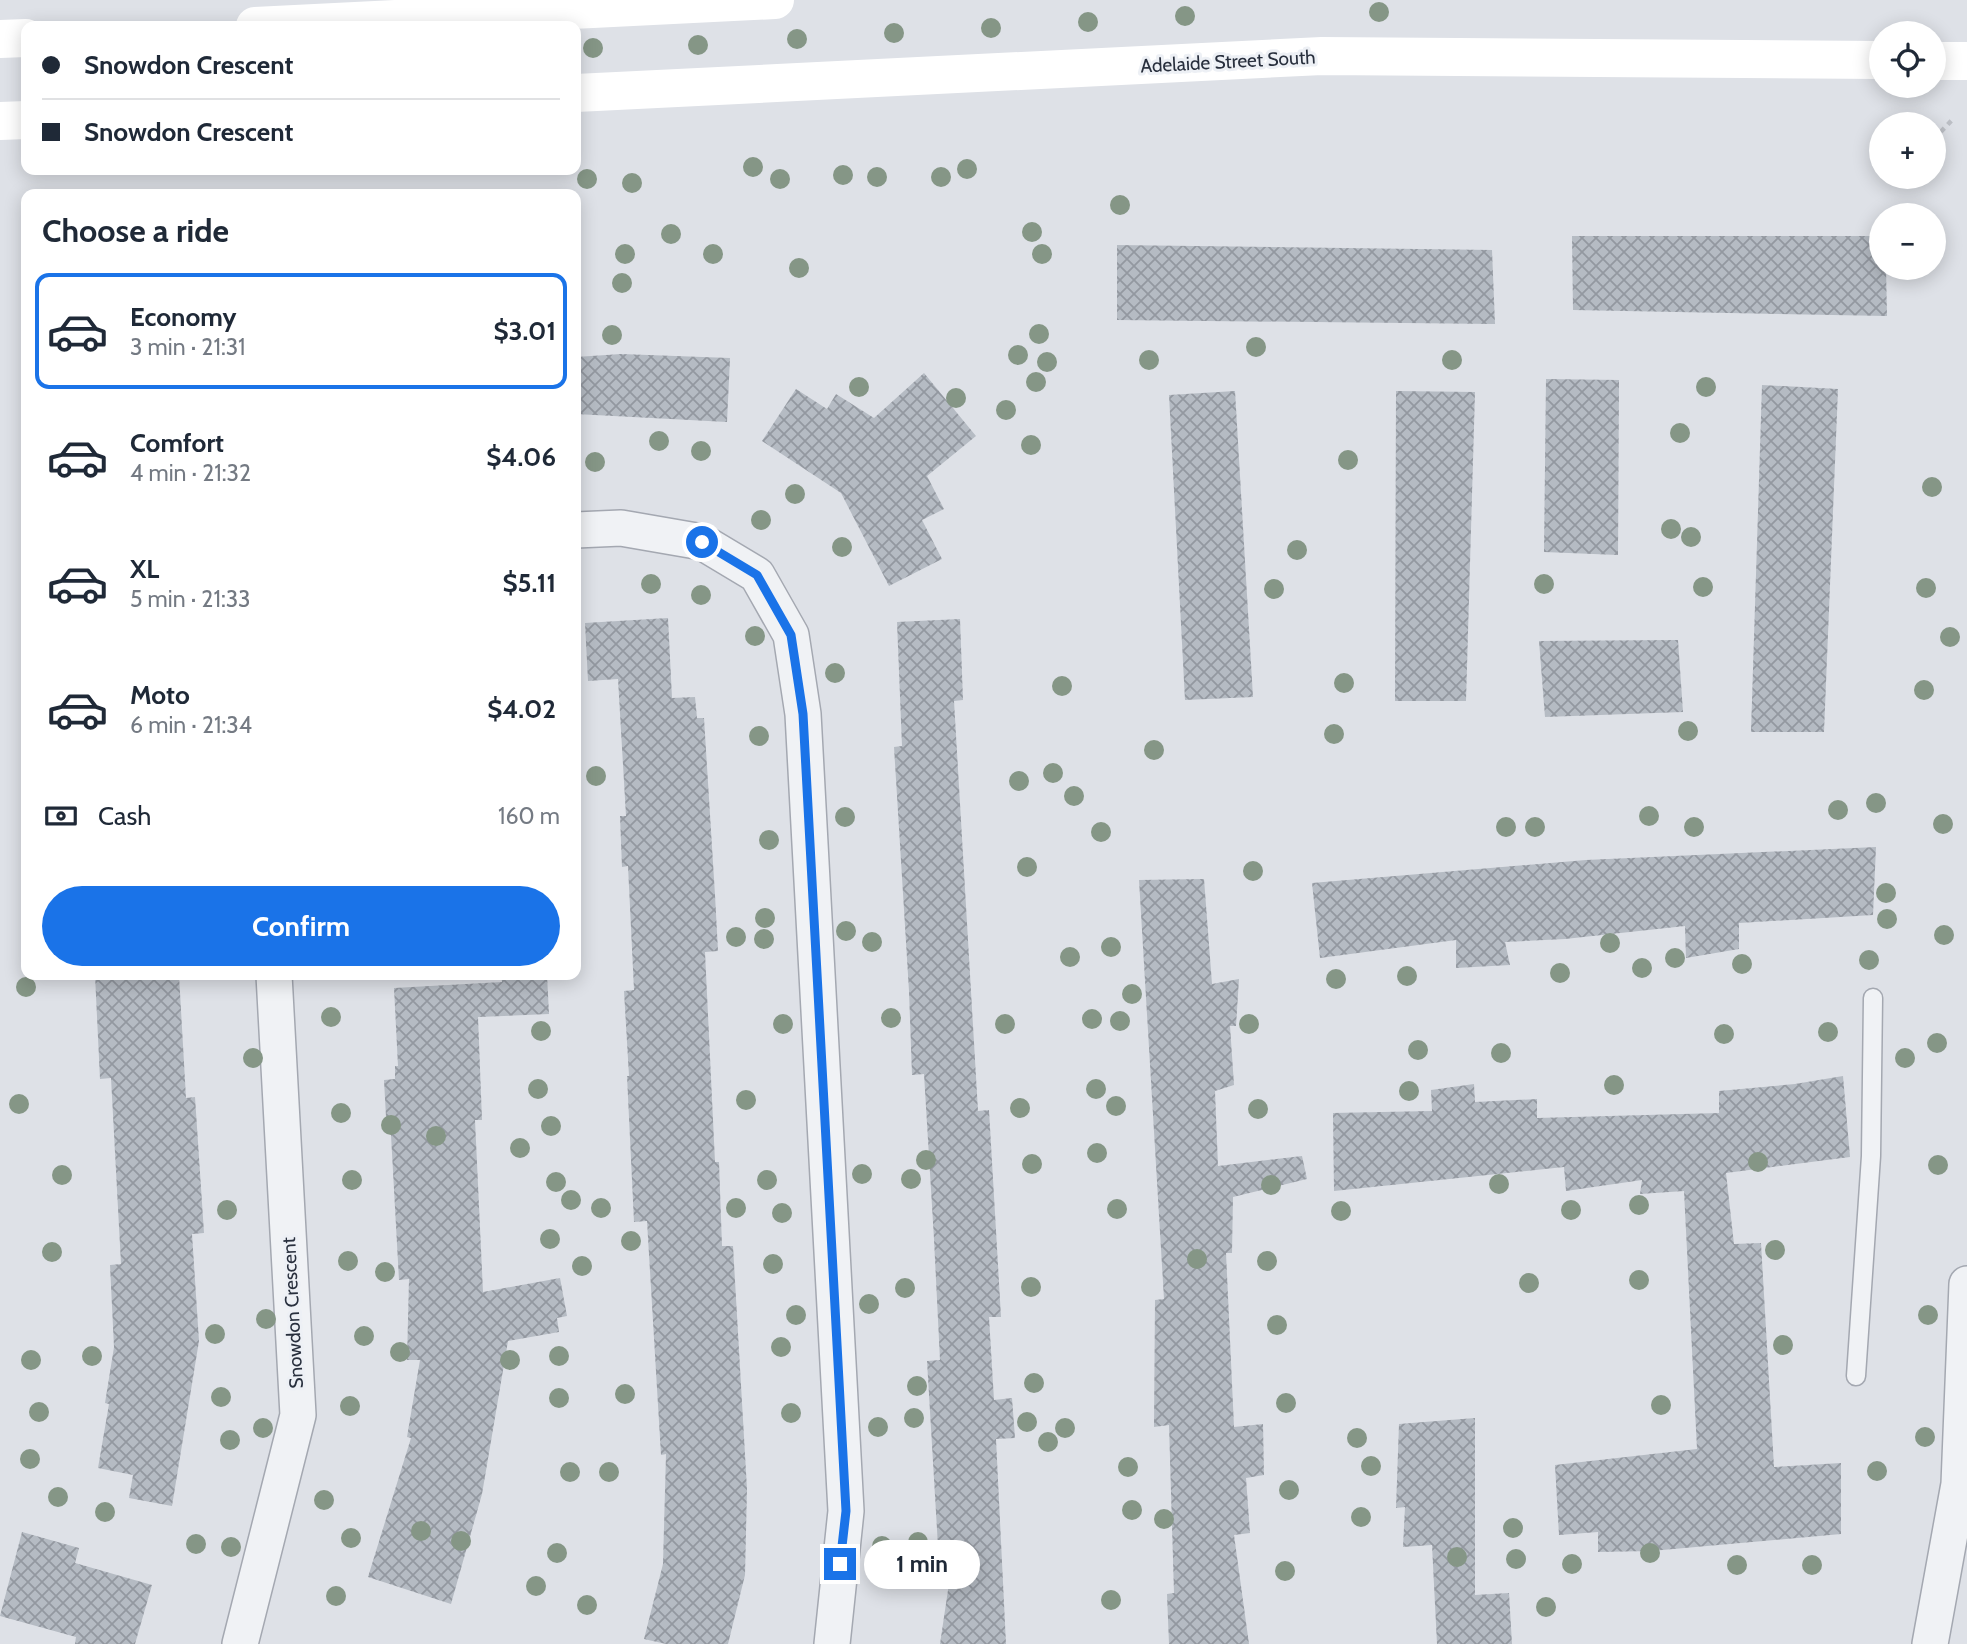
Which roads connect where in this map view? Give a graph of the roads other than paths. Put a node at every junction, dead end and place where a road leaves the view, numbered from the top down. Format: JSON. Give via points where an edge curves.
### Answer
{"nodes":[{"id":1,"x":775,"y":0,"type":"edge"},
{"id":2,"x":355,"y":21,"type":"edge"},
{"id":3,"x":21,"y":38,"type":"edge"},
{"id":4,"x":0,"y":39,"type":"edge"},
{"id":5,"x":1869,"y":60,"type":"edge"},
{"id":6,"x":1946,"y":61,"type":"edge"},
{"id":7,"x":1967,"y":61,"type":"edge"},
{"id":8,"x":581,"y":93,"type":"edge"},
{"id":9,"x":21,"y":120,"type":"edge"},
{"id":10,"x":0,"y":121,"type":"edge"},
{"id":11,"x":581,"y":530,"type":"edge"},
{"id":12,"x":274,"y":980,"type":"edge"},
{"id":13,"x":1873,"y":998,"type":"dead end"},
{"id":14,"x":1967,"y":1284,"type":"edge"},
{"id":15,"x":1856,"y":1376,"type":"dead end"},
{"id":16,"x":240,"y":1644,"type":"edge"},
{"id":17,"x":832,"y":1644,"type":"edge"},
{"id":18,"x":1930,"y":1644,"type":"edge"}],
"edges":[{"from":1,"to":2,"type":"street"},
{"from":3,"to":4,"type":"street"},
{"from":5,"to":8,"type":"street","name":"Adelaide Street South","via":[[1322,57]]},
{"from":6,"to":7,"type":"street"},
{"from":9,"to":10,"type":"street"},
{"from":11,"to":17,"type":"street","via":[[621,528],[702,542],[757,575],[791,635],[804,728],[846,1511]]},
{"from":12,"to":16,"type":"street","name":"Snowdon Crescent","via":[[298,1415]]},
{"from":13,"to":15,"type":"lane","via":[[1871,1156]]},
{"from":14,"to":18,"type":"street","via":[[1959,1484]]}]}
